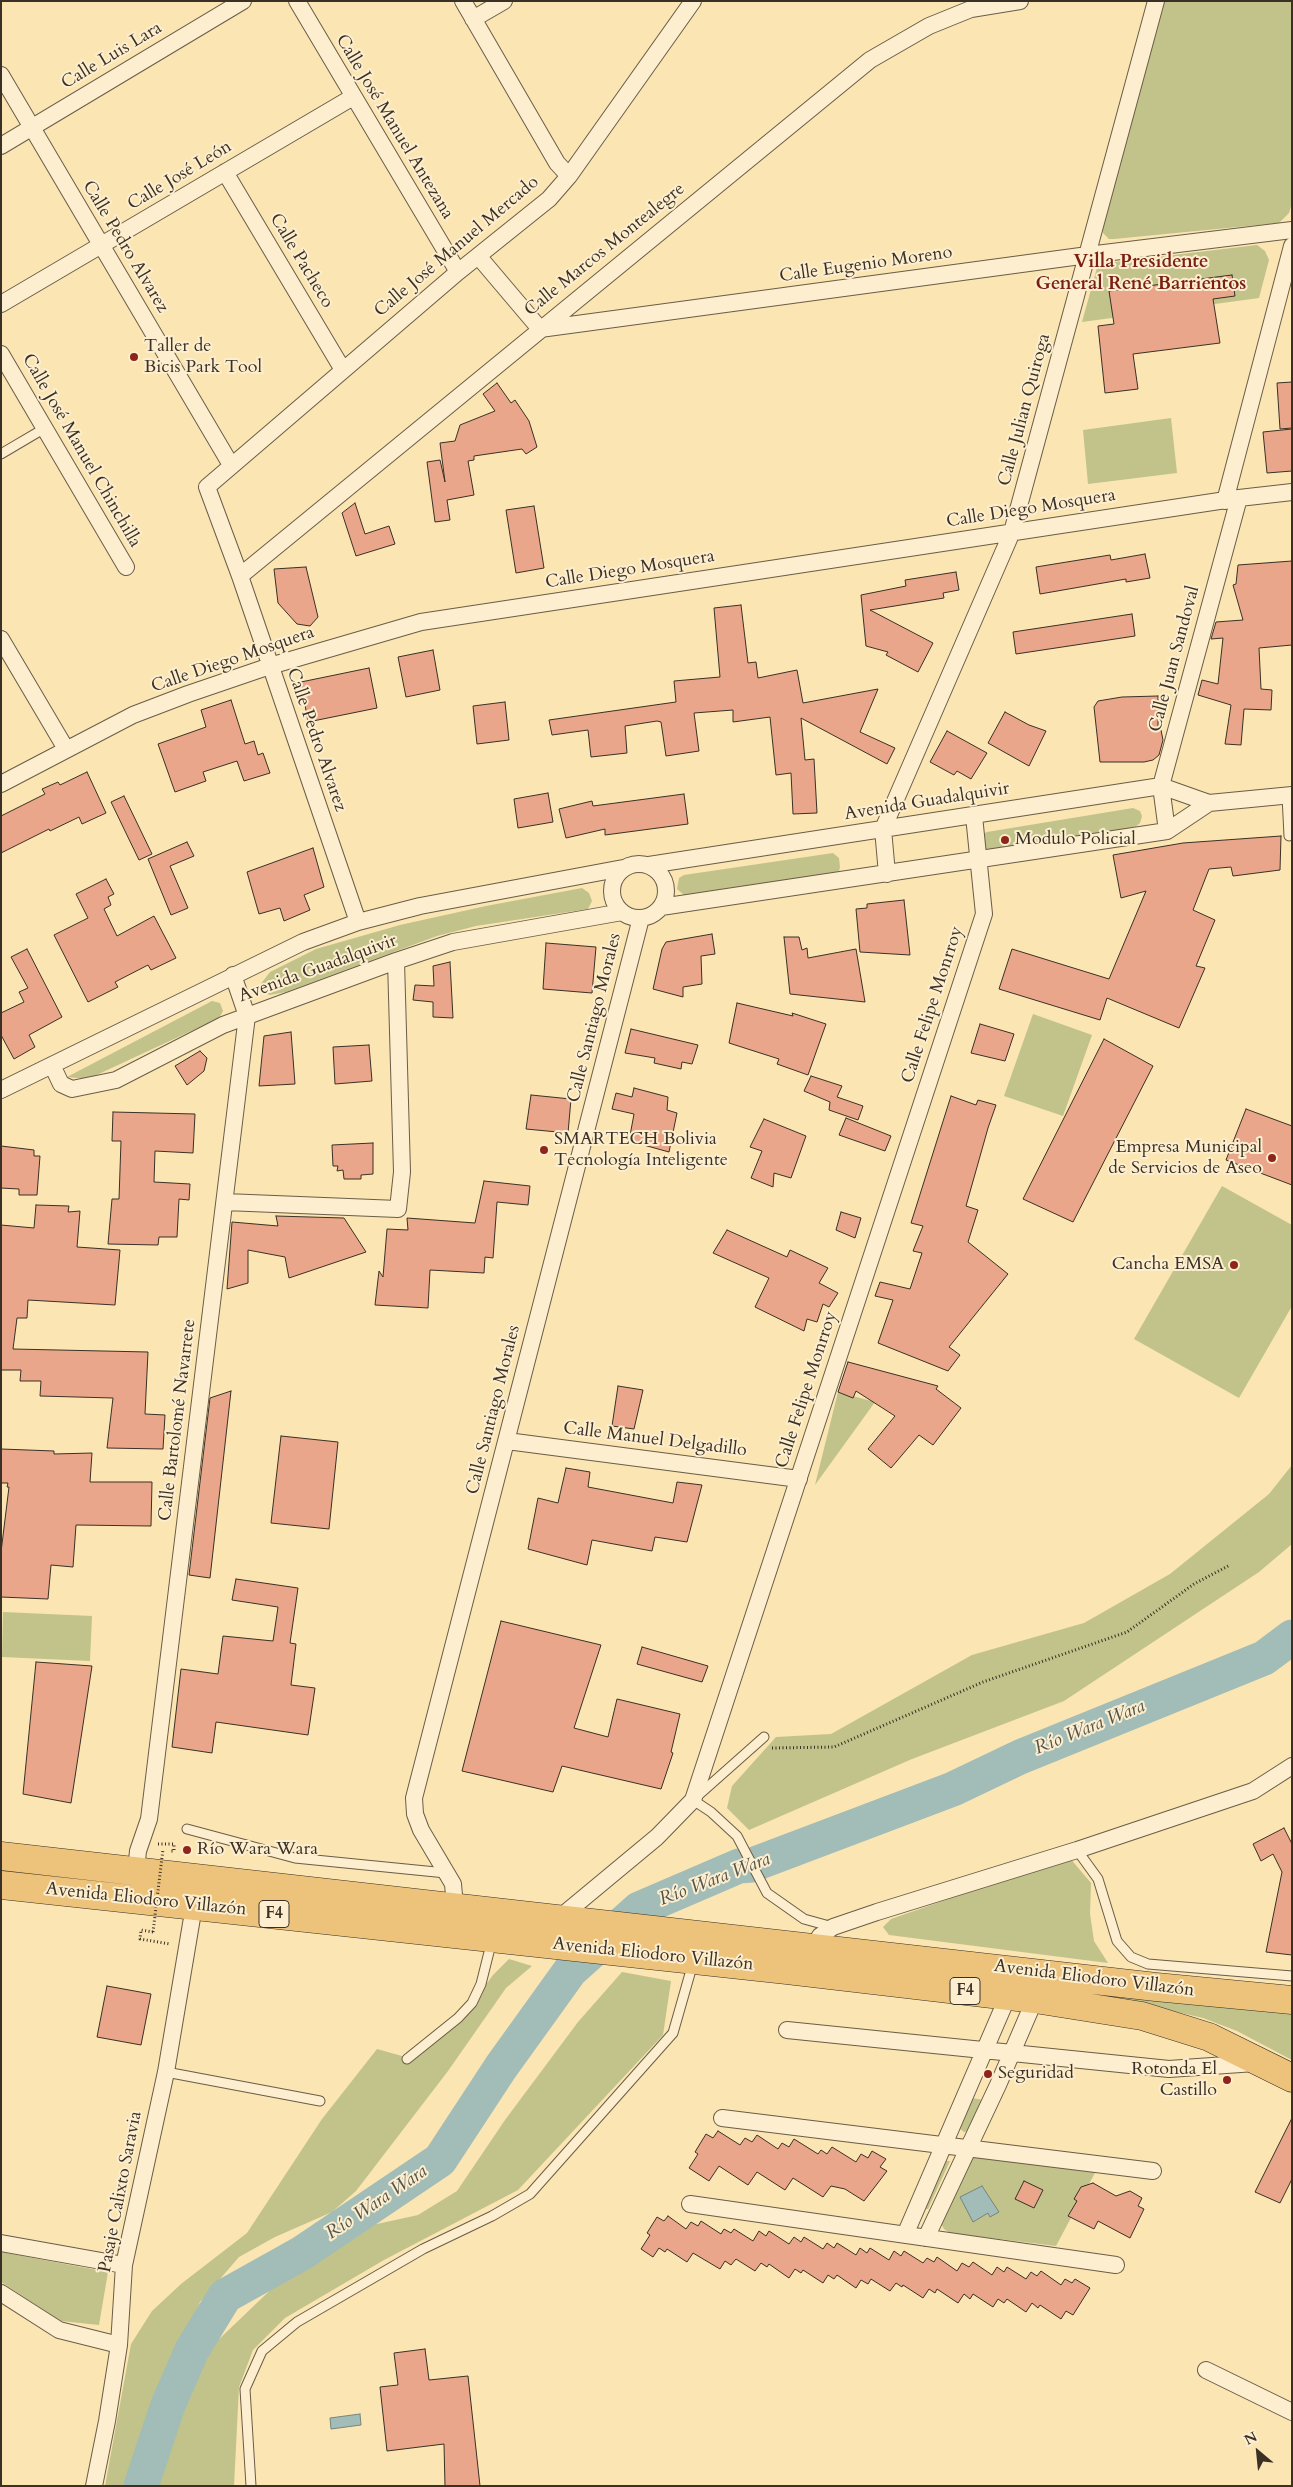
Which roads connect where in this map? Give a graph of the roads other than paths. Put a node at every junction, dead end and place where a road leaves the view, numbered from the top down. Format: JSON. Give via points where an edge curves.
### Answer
{"nodes":[{"id":1,"x":243,"y":1,"type":"edge"},
{"id":2,"x":297,"y":1,"type":"edge"},
{"id":3,"x":463,"y":1,"type":"edge"},
{"id":4,"x":504,"y":1,"type":"edge"},
{"id":5,"x":693,"y":1,"type":"edge"},
{"id":6,"x":1020,"y":1,"type":"edge"},
{"id":7,"x":1156,"y":1,"type":"edge"},
{"id":8,"x":474,"y":19,"type":"junction"},
{"id":9,"x":1,"y":75,"type":"edge"},
{"id":10,"x":352,"y":97,"type":"junction"},
{"id":11,"x":31,"y":128,"type":"junction"},
{"id":12,"x":1,"y":146,"type":"edge"},
{"id":13,"x":225,"y":172,"type":"junction"},
{"id":14,"x":569,"y":176,"type":"junction"},
{"id":15,"x":1292,"y":230,"type":"edge"},
{"id":16,"x":100,"y":246,"type":"junction"},
{"id":17,"x":1292,"y":246,"type":"edge"},
{"id":18,"x":1088,"y":255,"type":"junction"},
{"id":19,"x":479,"y":257,"type":"junction"},
{"id":20,"x":458,"y":272,"type":"junction"},
{"id":21,"x":1,"y":304,"type":"edge"},
{"id":22,"x":540,"y":329,"type":"junction"},
{"id":23,"x":1,"y":354,"type":"edge"},
{"id":24,"x":343,"y":370,"type":"junction"},
{"id":25,"x":45,"y":428,"type":"junction"},
{"id":26,"x":1,"y":454,"type":"edge"},
{"id":27,"x":231,"y":465,"type":"junction"},
{"id":28,"x":207,"y":487,"type":"joint"},
{"id":29,"x":1292,"y":492,"type":"edge"},
{"id":30,"x":1232,"y":499,"type":"junction"},
{"id":31,"x":1012,"y":532,"type":"junction"},
{"id":32,"x":126,"y":567,"type":"dead end"},
{"id":33,"x":240,"y":576,"type":"junction"},
{"id":34,"x":1,"y":639,"type":"edge"},
{"id":35,"x":270,"y":666,"type":"junction"},
{"id":36,"x":66,"y":749,"type":"junction"},
{"id":37,"x":1,"y":784,"type":"edge"},
{"id":38,"x":1161,"y":786,"type":"junction"},
{"id":39,"x":1290,"y":795,"type":"edge"},
{"id":40,"x":1209,"y":804,"type":"junction"},
{"id":41,"x":974,"y":816,"type":"junction"},
{"id":42,"x":883,"y":829,"type":"junction"},
{"id":43,"x":1166,"y":831,"type":"junction"},
{"id":44,"x":1289,"y":836,"type":"dead end"},
{"id":45,"x":980,"y":860,"type":"junction"},
{"id":46,"x":648,"y":865,"type":"junction"},
{"id":47,"x":624,"y":868,"type":"junction"},
{"id":48,"x":887,"y":874,"type":"junction"},
{"id":49,"x":661,"y":907,"type":"junction"},
{"id":50,"x":622,"y":912,"type":"junction"},
{"id":51,"x":641,"y":918,"type":"junction"},
{"id":52,"x":358,"y":922,"type":"junction"},
{"id":53,"x":396,"y":961,"type":"junction"},
{"id":54,"x":233,"y":975,"type":"junction"},
{"id":55,"x":247,"y":1016,"type":"junction"},
{"id":56,"x":52,"y":1064,"type":"junction"},
{"id":57,"x":1,"y":1090,"type":"edge"},
{"id":58,"x":225,"y":1202,"type":"junction"},
{"id":59,"x":507,"y":1441,"type":"junction"},
{"id":60,"x":799,"y":1479,"type":"junction"},
{"id":61,"x":764,"y":1737,"type":"dead end"},
{"id":62,"x":1292,"y":1766,"type":"edge"},
{"id":63,"x":693,"y":1800,"type":"junction"},
{"id":64,"x":187,"y":1829,"type":"dead end"},
{"id":65,"x":1077,"y":1850,"type":"junction"},
{"id":66,"x":1,"y":1856,"type":"edge"},
{"id":67,"x":136,"y":1870,"type":"junction"},
{"id":68,"x":446,"y":1873,"type":"junction"},
{"id":69,"x":1,"y":1884,"type":"edge"},
{"id":70,"x":194,"y":1906,"type":"junction"},
{"id":71,"x":455,"y":1907,"type":"junction"},
{"id":72,"x":833,"y":1927,"type":"junction"},
{"id":73,"x":558,"y":1928,"type":"junction"},
{"id":74,"x":492,"y":1937,"type":"junction"},
{"id":75,"x":813,"y":1947,"type":"junction"},
{"id":76,"x":694,"y":1960,"type":"junction"},
{"id":77,"x":1292,"y":1976,"type":"edge"},
{"id":78,"x":1008,"y":1996,"type":"junction"},
{"id":79,"x":1035,"y":1999,"type":"junction"},
{"id":80,"x":1292,"y":2000,"type":"edge"},
{"id":81,"x":787,"y":2030,"type":"dead end"},
{"id":82,"x":984,"y":2049,"type":"junction"},
{"id":83,"x":1012,"y":2053,"type":"junction"},
{"id":84,"x":407,"y":2059,"type":"dead end"},
{"id":85,"x":1259,"y":2063,"type":"junction"},
{"id":86,"x":166,"y":2072,"type":"junction"},
{"id":87,"x":1292,"y":2078,"type":"edge"},
{"id":88,"x":320,"y":2101,"type":"dead end"},
{"id":89,"x":722,"y":2118,"type":"dead end"},
{"id":90,"x":943,"y":2145,"type":"junction"},
{"id":91,"x":967,"y":2148,"type":"junction"},
{"id":92,"x":1152,"y":2171,"type":"dead end"},
{"id":93,"x":690,"y":2204,"type":"dead end"},
{"id":94,"x":905,"y":2235,"type":"junction"},
{"id":95,"x":926,"y":2238,"type":"junction"},
{"id":96,"x":1,"y":2243,"type":"edge"},
{"id":97,"x":124,"y":2265,"type":"junction"},
{"id":98,"x":1116,"y":2265,"type":"dead end"},
{"id":99,"x":1,"y":2293,"type":"edge"},
{"id":100,"x":119,"y":2345,"type":"junction"},
{"id":101,"x":1206,"y":2370,"type":"dead end"},
{"id":102,"x":1292,"y":2412,"type":"edge"},
{"id":103,"x":250,"y":2485,"type":"edge"},
{"id":104,"x":94,"y":2486,"type":"edge"}],
"edges":[{"from":1,"to":11,"type":"street","name":"Calle Luis Lara"},
{"from":2,"to":10,"type":"street","name":"Calle José Manuel Antezana"},
{"from":3,"to":8,"type":"street"},
{"from":4,"to":8,"type":"street"},
{"from":5,"to":14,"type":"street","name":"Calle José Manuel Mercado"},
{"from":6,"to":22,"type":"street","name":"Calle Marcos Montealegre","via":[[971,9],[929,26],[870,60]]},
{"from":7,"to":18,"type":"street","name":"Calle Julian Quiroga"},
{"from":8,"to":14,"type":"street","via":[[557,163]]},
{"from":9,"to":11,"type":"street","name":"Calle Pedro Alvarez"},
{"from":10,"to":13,"type":"street","name":"Calle José León"},
{"from":10,"to":20,"type":"street","name":"Calle José Manuel Antezana"},
{"from":11,"to":12,"type":"street","name":"Calle Luis Lara"},
{"from":11,"to":16,"type":"street","name":"Calle Pedro Alvarez"},
{"from":13,"to":16,"type":"street","name":"Calle José León"},
{"from":13,"to":24,"type":"street","name":"Calle Pacheco"},
{"from":14,"to":19,"type":"street","name":"Calle José Manuel Mercado","via":[[548,199]]},
{"from":15,"to":18,"type":"street","name":"Calle Eugenio Moreno"},
{"from":16,"to":21,"type":"street","name":"Calle José León"},
{"from":16,"to":27,"type":"street","name":"Calle Pedro Alvarez"},
{"from":17,"to":30,"type":"street","name":"Calle Juan Sandoval"},
{"from":18,"to":22,"type":"street","name":"Calle Eugenio Moreno"},
{"from":18,"to":31,"type":"street","name":"Calle Julian Quiroga"},
{"from":19,"to":20,"type":"street","name":"Calle José Manuel Mercado"},
{"from":19,"to":22,"type":"street"},
{"from":20,"to":24,"type":"street","name":"Calle José Manuel Mercado"},
{"from":22,"to":33,"type":"street","name":"Calle Marcos Montealegre"},
{"from":23,"to":25,"type":"street","name":"Calle José Manuel Chinchilla"},
{"from":24,"to":27,"type":"street","name":"Calle José Manuel Mercado"},
{"from":25,"to":26,"type":"lane"},
{"from":25,"to":32,"type":"street","name":"Calle José Manuel Chinchilla"},
{"from":27,"to":28,"type":"street","name":"Calle José Manuel Mercado"},
{"from":28,"to":33,"type":"street","name":"Calle Pedro Alvarez"},
{"from":29,"to":30,"type":"street","name":"Calle Diego Mosquera"},
{"from":30,"to":31,"type":"street","name":"Calle Diego Mosquera"},
{"from":30,"to":38,"type":"street","name":"Calle Juan Sandoval"},
{"from":31,"to":35,"type":"street","name":"Calle Diego Mosquera","via":[[421,622]]},
{"from":31,"to":42,"type":"street","name":"Calle Julian Quiroga"},
{"from":33,"to":35,"type":"street","name":"Calle Pedro Alvarez"},
{"from":34,"to":36,"type":"street"},
{"from":35,"to":36,"type":"street","name":"Calle Diego Mosquera","via":[[133,716]]},
{"from":35,"to":52,"type":"street","name":"Calle Pedro Alvarez"},
{"from":36,"to":37,"type":"street","name":"Calle Diego Mosquera"},
{"from":38,"to":40,"type":"street","name":"Avenida Guadalquivir"},
{"from":38,"to":41,"type":"street","name":"Avenida Guadalquivir"},
{"from":38,"to":43,"type":"street","name":"Calle Juan Sandoval"},
{"from":39,"to":40,"type":"street","name":"Avenida Guadalquivir"},
{"from":39,"to":44,"type":"lane"},
{"from":40,"to":43,"type":"street","name":"Avenida Guadalquivir"},
{"from":41,"to":42,"type":"street","name":"Avenida Guadalquivir"},
{"from":41,"to":45,"type":"street","name":"Calle Felipe Monrroy"},
{"from":42,"to":46,"type":"street","name":"Avenida Guadalquivir"},
{"from":42,"to":48,"type":"street","name":"Calle Julian Quiroga"},
{"from":43,"to":45,"type":"street","name":"Avenida Guadalquivir"},
{"from":45,"to":48,"type":"street","name":"Avenida Guadalquivir"},
{"from":45,"to":60,"type":"street","name":"Calle Felipe Monrroy","via":[[984,914]]},
{"from":46,"to":47,"type":"street","via":[[640,863]]},
{"from":46,"to":49,"type":"street","via":[[656,869],[665,883]]},
{"from":47,"to":50,"type":"street","via":[[617,874],[612,890]]},
{"from":47,"to":52,"type":"street","name":"Avenida Guadalquivir","via":[[420,906]]},
{"from":48,"to":49,"type":"street","name":"Avenida Guadalquivir"},
{"from":49,"to":51,"type":"street"},
{"from":50,"to":51,"type":"street"},
{"from":50,"to":53,"type":"street","name":"Avenida Guadalquivir","via":[[453,942]]},
{"from":51,"to":59,"type":"street","name":"Calle Santiago Morales"},
{"from":52,"to":54,"type":"street","name":"Avenida Guadalquivir","via":[[302,942]]},
{"from":53,"to":55,"type":"street","name":"Avenida Guadalquivir"},
{"from":53,"to":58,"type":"street","via":[[402,1172],[398,1209]]},
{"from":54,"to":55,"type":"street","name":"Calle Bartolomé Navarrete"},
{"from":54,"to":56,"type":"street","name":"Avenida Guadalquivir"},
{"from":55,"to":56,"type":"street","name":"Avenida Guadalquivir","via":[[222,1025],[116,1080],[72,1089],[61,1084]]},
{"from":55,"to":58,"type":"street","name":"Calle Bartolomé Navarrete"},
{"from":56,"to":57,"type":"street","name":"Avenida Guadalquivir"},
{"from":58,"to":67,"type":"street","name":"Calle Bartolomé Navarrete","via":[[149,1819],[138,1850]]},
{"from":59,"to":60,"type":"street","name":"Calle Manuel Delgadillo"},
{"from":59,"to":68,"type":"street","name":"Calle Santiago Morales","via":[[414,1798],[421,1830]]},
{"from":60,"to":63,"type":"street","name":"Calle Felipe Monrroy"},
{"from":61,"to":63,"type":"lane"},
{"from":62,"to":65,"type":"street","via":[[1253,1791]]},
{"from":63,"to":72,"type":"lane","via":[[712,1812],[737,1836],[767,1893],[804,1919]]},
{"from":63,"to":73,"type":"street","name":"Calle Felipe Monrroy"},
{"from":64,"to":68,"type":"lane","via":[[295,1858]]},
{"from":65,"to":72,"type":"street"},
{"from":65,"to":77,"type":"lane","via":[[1098,1879],[1117,1941],[1131,1957],[1148,1964]]},
{"from":66,"to":67,"type":"highway","name":"Avenida Eliodoro Villazón","number":"F4"},
{"from":67,"to":71,"type":"highway","name":"Avenida Eliodoro Villazón","number":"F4"},
{"from":68,"to":71,"type":"street","name":"Calle Santiago Morales","via":[[453,1884]]},
{"from":69,"to":70,"type":"highway","name":"Avenida Eliodoro Villazón","number":"F4"},
{"from":70,"to":74,"type":"highway","name":"Avenida Eliodoro Villazón","number":"F4"},
{"from":70,"to":86,"type":"street","name":"Pasaje Calixto Saravia"},
{"from":71,"to":73,"type":"highway","name":"Avenida Eliodoro Villazón","number":"F4"},
{"from":72,"to":75,"type":"street","via":[[820,1936]]},
{"from":73,"to":74,"type":"highway","name":"Avenida Eliodoro Villazón","number":"F4"},
{"from":73,"to":75,"type":"highway","name":"Avenida Eliodoro Villazón","number":"F4","via":[[668,1932]]},
{"from":73,"to":76,"type":"highway","name":"Avenida Eliodoro Villazón","number":"F4","via":[[650,1956]]},
{"from":74,"to":84,"type":"lane","via":[[481,1984],[472,2003]]},
{"from":75,"to":80,"type":"highway","name":"Avenida Eliodoro Villazón","number":"F4"},
{"from":76,"to":78,"type":"highway","name":"Avenida Eliodoro Villazón","number":"F4"},
{"from":76,"to":103,"type":"lane","via":[[673,2033],[530,2194],[423,2249],[296,2322],[262,2351],[245,2389]]},
{"from":78,"to":79,"type":"highway","name":"Avenida Eliodoro Villazón","number":"F4"},
{"from":78,"to":82,"type":"street"},
{"from":79,"to":83,"type":"street"},
{"from":79,"to":85,"type":"highway","name":"Avenida Eliodoro Villazón","number":"F4","via":[[1142,2016],[1209,2037]]},
{"from":81,"to":82,"type":"street"},
{"from":82,"to":83,"type":"street"},
{"from":82,"to":90,"type":"street"},
{"from":83,"to":85,"type":"street","via":[[1169,2069]]},
{"from":83,"to":91,"type":"street"},
{"from":85,"to":87,"type":"highway","name":"Avenida Eliodoro Villazón","number":"F4"},
{"from":86,"to":88,"type":"lane"},
{"from":86,"to":97,"type":"street","name":"Pasaje Calixto Saravia"},
{"from":89,"to":90,"type":"street"},
{"from":90,"to":91,"type":"street"},
{"from":90,"to":94,"type":"street"},
{"from":91,"to":92,"type":"street"},
{"from":91,"to":95,"type":"street"},
{"from":93,"to":94,"type":"street"},
{"from":94,"to":95,"type":"street"},
{"from":95,"to":98,"type":"street"},
{"from":96,"to":97,"type":"street"},
{"from":97,"to":100,"type":"street","name":"Pasaje Calixto Saravia"},
{"from":99,"to":100,"type":"street","via":[[59,2330]]},
{"from":100,"to":104,"type":"street","name":"Pasaje Calixto Saravia"},
{"from":101,"to":102,"type":"street"}]}
